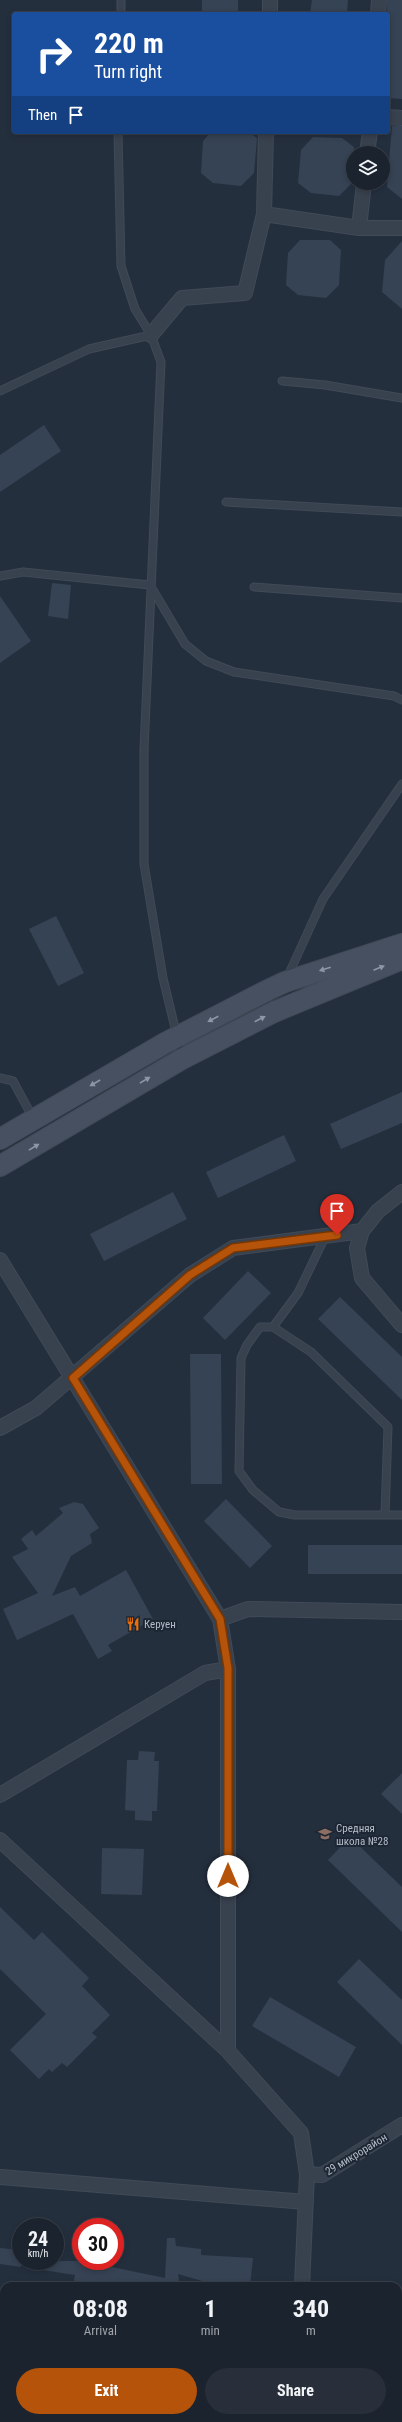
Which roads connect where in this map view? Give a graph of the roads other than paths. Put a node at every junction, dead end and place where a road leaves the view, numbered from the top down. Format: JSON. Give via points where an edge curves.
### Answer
{"nodes":[{"id":1,"x":121,"y":0,"type":"edge"},
{"id":2,"x":270,"y":0,"type":"edge"},
{"id":3,"x":379,"y":0,"type":"edge"},
{"id":4,"x":121,"y":12,"type":"edge"},
{"id":5,"x":270,"y":12,"type":"edge"},
{"id":6,"x":378,"y":12,"type":"edge"},
{"id":7,"x":390,"y":117,"type":"edge"},
{"id":8,"x":402,"y":118,"type":"edge"},
{"id":9,"x":118,"y":134,"type":"edge"},
{"id":10,"x":266,"y":134,"type":"edge"},
{"id":11,"x":370,"y":134,"type":"edge"},
{"id":12,"x":368,"y":146,"type":"edge"},
{"id":13,"x":363,"y":190,"type":"edge"},
{"id":14,"x":264,"y":214,"type":"junction"},
{"id":15,"x":359,"y":228,"type":"junction"},
{"id":16,"x":402,"y":228,"type":"edge"},
{"id":17,"x":151,"y":335,"type":"junction"},
{"id":18,"x":282,"y":381,"type":"dead end"},
{"id":19,"x":0,"y":391,"type":"edge"},
{"id":20,"x":402,"y":398,"type":"edge"},
{"id":21,"x":226,"y":502,"type":"dead end"},
{"id":22,"x":402,"y":512,"type":"edge"},
{"id":23,"x":0,"y":576,"type":"edge"},
{"id":24,"x":150,"y":585,"type":"junction"},
{"id":25,"x":254,"y":587,"type":"dead end"},
{"id":26,"x":402,"y":598,"type":"edge"},
{"id":27,"x":402,"y":700,"type":"edge"},
{"id":28,"x":402,"y":784,"type":"edge"},
{"id":29,"x":400,"y":955,"type":"edge"},
{"id":30,"x":285,"y":982,"type":"junction"},
{"id":31,"x":178,"y":1037,"type":"junction"},
{"id":32,"x":182,"y":1059,"type":"junction"},
{"id":33,"x":0,"y":1078,"type":"edge"},
{"id":34,"x":34,"y":1120,"type":"junction"},
{"id":35,"x":0,"y":1139,"type":"edge"},
{"id":36,"x":0,"y":1166,"type":"edge"},
{"id":37,"x":402,"y":1192,"type":"edge"},
{"id":38,"x":362,"y":1231,"type":"junction"},
{"id":39,"x":325,"y":1237,"type":"junction"},
{"id":40,"x":0,"y":1260,"type":"edge"},
{"id":41,"x":402,"y":1325,"type":"edge"},
{"id":42,"x":273,"y":1327,"type":"junction"},
{"id":43,"x":73,"y":1378,"type":"junction"},
{"id":44,"x":0,"y":1428,"type":"edge"},
{"id":45,"x":385,"y":1515,"type":"junction"},
{"id":46,"x":402,"y":1515,"type":"edge"},
{"id":47,"x":402,"y":1612,"type":"edge"},
{"id":48,"x":220,"y":1619,"type":"junction"},
{"id":49,"x":228,"y":1668,"type":"junction"},
{"id":50,"x":0,"y":1795,"type":"edge"},
{"id":51,"x":0,"y":1840,"type":"edge"},
{"id":52,"x":228,"y":2051,"type":"junction"},
{"id":53,"x":402,"y":2125,"type":"edge"},
{"id":54,"x":307,"y":2174,"type":"junction"},
{"id":55,"x":0,"y":2177,"type":"edge"},
{"id":56,"x":306,"y":2202,"type":"junction"},
{"id":57,"x":302,"y":2282,"type":"edge"}],
"edges":[{"from":1,"to":4,"type":"lane"},
{"from":2,"to":5,"type":"street"},
{"from":3,"to":6,"type":"street"},
{"from":7,"to":8,"type":"street"},
{"from":9,"to":17,"type":"lane","via":[[121,266],[135,309]]},
{"from":10,"to":14,"type":"street"},
{"from":11,"to":12,"type":"street"},
{"from":13,"to":15,"type":"street"},
{"from":14,"to":15,"type":"street"},
{"from":14,"to":17,"type":"street","via":[[245,293],[182,298]]},
{"from":15,"to":16,"type":"street"},
{"from":17,"to":19,"type":"lane","via":[[89,349]]},
{"from":17,"to":24,"type":"lane","via":[[161,362]]},
{"from":18,"to":20,"type":"lane","via":[[325,385]]},
{"from":21,"to":22,"type":"lane"},
{"from":23,"to":24,"type":"lane","via":[[23,572]]},
{"from":24,"to":27,"type":"lane","via":[[186,644],[206,661],[234,672],[394,696]]},
{"from":24,"to":31,"type":"lane","via":[[144,750],[144,864],[163,978]]},
{"from":25,"to":26,"type":"lane"},
{"from":28,"to":30,"type":"lane","via":[[323,899]]},
{"from":29,"to":30,"type":"main road","one_way":true},
{"from":32,"to":29,"type":"main road","one_way":true,"via":[[274,1012]]},
{"from":30,"to":31,"type":"main road","one_way":true},
{"from":31,"to":32,"type":"lane"},
{"from":31,"to":34,"type":"main road","one_way":true},
{"from":36,"to":32,"type":"main road","one_way":true},
{"from":33,"to":34,"type":"lane","via":[[13,1080]]},
{"from":34,"to":35,"type":"main road"},
{"from":37,"to":38,"type":"street","via":[[378,1212]]},
{"from":38,"to":39,"type":"street"},
{"from":38,"to":41,"type":"street","via":[[357,1248],[362,1278]]},
{"from":39,"to":42,"type":"lane","via":[[298,1293]]},
{"from":39,"to":43,"type":"street","via":[[233,1248],[190,1275]]},
{"from":40,"to":43,"type":"street"},
{"from":42,"to":45,"type":"lane","via":[[310,1352],[388,1427]]},
{"from":42,"to":45,"type":"lane","via":[[260,1327],[241,1358],[239,1471],[253,1490],[280,1512],[295,1515]]},
{"from":43,"to":44,"type":"street","via":[[36,1408]]},
{"from":43,"to":48,"type":"street"},
{"from":45,"to":46,"type":"lane"},
{"from":47,"to":48,"type":"street","via":[[248,1609]]},
{"from":48,"to":49,"type":"street"},
{"from":49,"to":50,"type":"street","via":[[205,1673]]},
{"from":49,"to":52,"type":"street"},
{"from":51,"to":52,"type":"street"},
{"from":52,"to":54,"type":"street","via":[[301,2133]]},
{"from":53,"to":54,"type":"street","name":"29 микрорайон","via":[[322,2174]]},
{"from":54,"to":56,"type":"street"},
{"from":55,"to":56,"type":"street"},
{"from":56,"to":57,"type":"street"}]}
